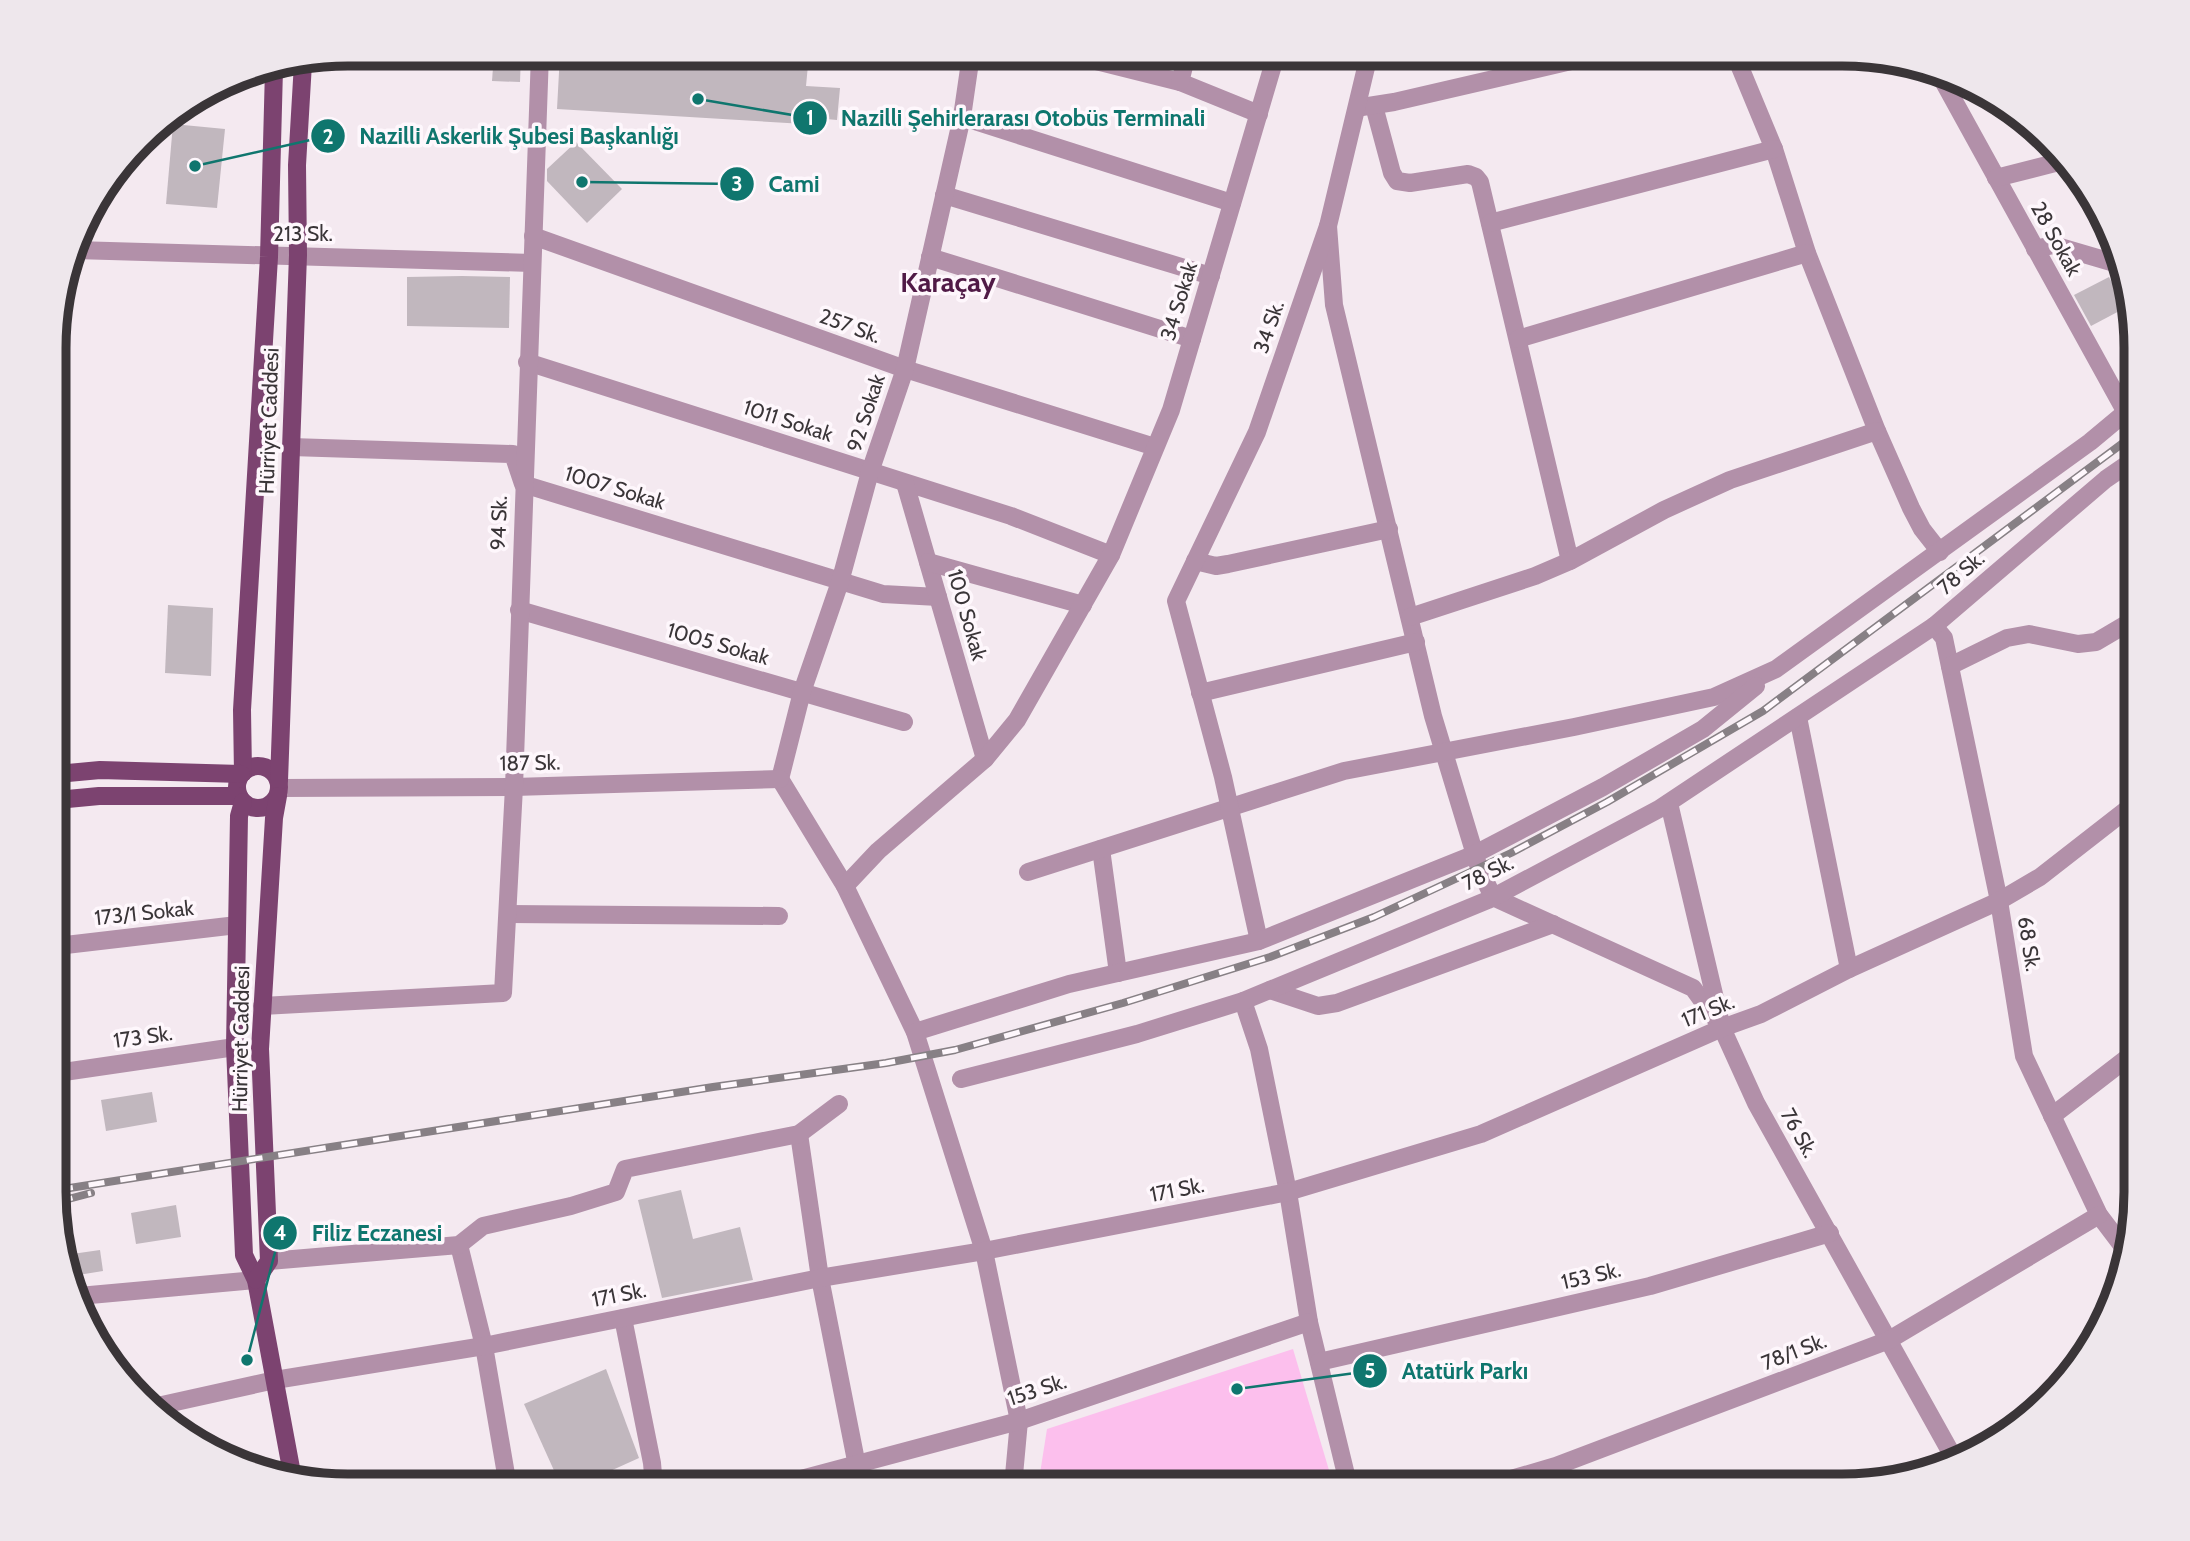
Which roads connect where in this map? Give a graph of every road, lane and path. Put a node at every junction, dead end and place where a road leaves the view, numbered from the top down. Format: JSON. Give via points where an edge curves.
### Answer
{"nodes":[{"id":1,"x":540,"y":66,"type":"edge"},
{"id":2,"x":969,"y":66,"type":"edge"},
{"id":3,"x":1128,"y":66,"type":"edge"},
{"id":4,"x":1184,"y":66,"type":"edge"},
{"id":5,"x":1273,"y":66,"type":"edge"},
{"id":6,"x":1366,"y":66,"type":"edge"},
{"id":7,"x":1549,"y":66,"type":"edge"},
{"id":8,"x":1740,"y":66,"type":"edge"},
{"id":9,"x":303,"y":70,"type":"edge"},
{"id":10,"x":274,"y":76,"type":"edge"},
{"id":11,"x":1180,"y":82,"type":"junction"},
{"id":12,"x":1957,"y":92,"type":"edge"},
{"id":13,"x":1356,"y":106,"type":"junction"},
{"id":14,"x":1374,"y":106,"type":"junction"},
{"id":15,"x":1259,"y":114,"type":"junction"},
{"id":16,"x":962,"y":117,"type":"junction"},
{"id":17,"x":1774,"y":149,"type":"junction"},
{"id":18,"x":2055,"y":163,"type":"edge"},
{"id":19,"x":1996,"y":178,"type":"junction"},
{"id":20,"x":944,"y":195,"type":"junction"},
{"id":21,"x":1232,"y":203,"type":"junction"},
{"id":22,"x":1490,"y":223,"type":"junction"},
{"id":23,"x":1328,"y":226,"type":"junction"},
{"id":24,"x":533,"y":236,"type":"junction"},
{"id":25,"x":2035,"y":249,"type":"junction"},
{"id":26,"x":84,"y":250,"type":"edge"},
{"id":27,"x":1807,"y":253,"type":"junction"},
{"id":28,"x":298,"y":255,"type":"junction"},
{"id":29,"x":269,"y":257,"type":"junction"},
{"id":30,"x":930,"y":257,"type":"junction"},
{"id":31,"x":2110,"y":262,"type":"edge"},
{"id":32,"x":531,"y":263,"type":"junction"},
{"id":33,"x":1211,"y":276,"type":"junction"},
{"id":34,"x":1192,"y":339,"type":"junction"},
{"id":35,"x":1518,"y":339,"type":"junction"},
{"id":36,"x":527,"y":362,"type":"junction"},
{"id":37,"x":905,"y":369,"type":"junction"},
{"id":38,"x":2123,"y":407,"type":"edge"},
{"id":39,"x":2123,"y":414,"type":"edge"},
{"id":40,"x":1877,"y":431,"type":"junction"},
{"id":41,"x":290,"y":447,"type":"junction"},
{"id":42,"x":1155,"y":447,"type":"junction"},
{"id":43,"x":2123,"y":467,"type":"edge"},
{"id":44,"x":870,"y":472,"type":"junction"},
{"id":45,"x":905,"y":483,"type":"junction"},
{"id":46,"x":523,"y":484,"type":"junction"},
{"id":47,"x":1389,"y":529,"type":"junction"},
{"id":48,"x":1940,"y":552,"type":"junction"},
{"id":49,"x":1111,"y":555,"type":"junction"},
{"id":50,"x":1195,"y":561,"type":"junction"},
{"id":51,"x":1570,"y":561,"type":"junction"},
{"id":52,"x":928,"y":562,"type":"junction"},
{"id":53,"x":840,"y":582,"type":"junction"},
{"id":54,"x":938,"y":597,"type":"junction"},
{"id":55,"x":1083,"y":605,"type":"junction"},
{"id":56,"x":519,"y":610,"type":"junction"},
{"id":57,"x":1410,"y":617,"type":"junction"},
{"id":58,"x":1934,"y":626,"type":"junction"},
{"id":59,"x":2123,"y":626,"type":"edge"},
{"id":60,"x":1416,"y":642,"type":"junction"},
{"id":61,"x":1950,"y":666,"type":"junction"},
{"id":62,"x":1776,"y":669,"type":"junction"},
{"id":63,"x":802,"y":692,"type":"junction"},
{"id":64,"x":1200,"y":693,"type":"junction"},
{"id":65,"x":1798,"y":717,"type":"junction"},
{"id":66,"x":904,"y":722,"type":"dead end"},
{"id":67,"x":1444,"y":752,"type":"junction"},
{"id":68,"x":985,"y":759,"type":"junction"},
{"id":69,"x":66,"y":773,"type":"edge"},
{"id":70,"x":242,"y":774,"type":"junction"},
{"id":71,"x":780,"y":779,"type":"junction"},
{"id":72,"x":514,"y":787,"type":"junction"},
{"id":73,"x":279,"y":788,"type":"junction"},
{"id":74,"x":66,"y":799,"type":"edge"},
{"id":75,"x":241,"y":799,"type":"junction"},
{"id":76,"x":1669,"y":803,"type":"junction"},
{"id":77,"x":1230,"y":808,"type":"junction"},
{"id":78,"x":2123,"y":812,"type":"edge"},
{"id":79,"x":1101,"y":849,"type":"junction"},
{"id":80,"x":1475,"y":854,"type":"junction"},
{"id":81,"x":1028,"y":872,"type":"dead end"},
{"id":82,"x":845,"y":886,"type":"junction"},
{"id":83,"x":1493,"y":897,"type":"junction"},
{"id":84,"x":1999,"y":901,"type":"junction"},
{"id":85,"x":508,"y":914,"type":"junction"},
{"id":86,"x":779,"y":916,"type":"dead end"},
{"id":87,"x":1553,"y":924,"type":"junction"},
{"id":88,"x":237,"y":925,"type":"junction"},
{"id":89,"x":1259,"y":941,"type":"junction"},
{"id":90,"x":66,"y":945,"type":"edge"},
{"id":91,"x":1849,"y":969,"type":"junction"},
{"id":92,"x":1118,"y":973,"type":"junction"},
{"id":93,"x":1270,"y":990,"type":"junction"},
{"id":94,"x":1243,"y":1001,"type":"junction"},
{"id":95,"x":262,"y":1006,"type":"junction"},
{"id":96,"x":1722,"y":1028,"type":"junction"},
{"id":97,"x":915,"y":1032,"type":"junction"},
{"id":98,"x":235,"y":1047,"type":"junction"},
{"id":99,"x":2123,"y":1061,"type":"edge"},
{"id":100,"x":66,"y":1072,"type":"edge"},
{"id":101,"x":961,"y":1079,"type":"dead end"},
{"id":102,"x":839,"y":1104,"type":"dead end"},
{"id":103,"x":2052,"y":1116,"type":"junction"},
{"id":104,"x":799,"y":1134,"type":"junction"},
{"id":105,"x":1288,"y":1192,"type":"junction"},
{"id":106,"x":2099,"y":1215,"type":"junction"},
{"id":107,"x":1830,"y":1233,"type":"junction"},
{"id":108,"x":2119,"y":1242,"type":"edge"},
{"id":109,"x":459,"y":1245,"type":"junction"},
{"id":110,"x":984,"y":1251,"type":"junction"},
{"id":111,"x":269,"y":1261,"type":"junction"},
{"id":112,"x":820,"y":1278,"type":"junction"},
{"id":113,"x":256,"y":1280,"type":"junction"},
{"id":114,"x":86,"y":1295,"type":"edge"},
{"id":115,"x":622,"y":1318,"type":"junction"},
{"id":116,"x":1309,"y":1322,"type":"junction"},
{"id":117,"x":1889,"y":1340,"type":"junction"},
{"id":118,"x":484,"y":1346,"type":"junction"},
{"id":119,"x":1319,"y":1362,"type":"junction"},
{"id":120,"x":275,"y":1380,"type":"junction"},
{"id":121,"x":163,"y":1406,"type":"edge"},
{"id":122,"x":1018,"y":1421,"type":"junction"},
{"id":123,"x":1951,"y":1453,"type":"edge"},
{"id":124,"x":857,"y":1465,"type":"junction"},
{"id":125,"x":291,"y":1469,"type":"edge"},
{"id":126,"x":506,"y":1474,"type":"edge"},
{"id":127,"x":653,"y":1474,"type":"edge"},
{"id":128,"x":822,"y":1474,"type":"edge"},
{"id":129,"x":859,"y":1474,"type":"edge"},
{"id":130,"x":1014,"y":1474,"type":"edge"},
{"id":131,"x":1346,"y":1474,"type":"edge"},
{"id":132,"x":1528,"y":1474,"type":"edge"}],
"edges":[{"from":1,"to":24,"type":"street","name":"94 Sk."},
{"from":2,"to":16,"type":"street","name":"92 Sokak"},
{"from":3,"to":11,"type":"street"},
{"from":4,"to":11,"type":"street"},
{"from":5,"to":15,"type":"street","name":"34 Sokak"},
{"from":6,"to":13,"type":"street","name":"34 Sk."},
{"from":7,"to":14,"type":"street"},
{"from":8,"to":17,"type":"street"},
{"from":9,"to":28,"type":"main road","name":"Hürriyet Caddesi"},
{"from":10,"to":29,"type":"main road","name":"Hürriyet Caddesi"},
{"from":11,"to":15,"type":"street"},
{"from":12,"to":19,"type":"street","name":"28 Sokak"},
{"from":13,"to":14,"type":"street"},
{"from":13,"to":23,"type":"street","name":"34 Sk."},
{"from":14,"to":22,"type":"street","via":[[1397,181],[1472,175],[1480,182]]},
{"from":15,"to":21,"type":"street","name":"34 Sokak"},
{"from":16,"to":20,"type":"street","name":"92 Sokak"},
{"from":16,"to":21,"type":"street"},
{"from":17,"to":22,"type":"street"},
{"from":17,"to":27,"type":"street"},
{"from":18,"to":19,"type":"street"},
{"from":19,"to":25,"type":"street","name":"28 Sokak"},
{"from":20,"to":30,"type":"street","name":"92 Sokak"},
{"from":20,"to":33,"type":"street"},
{"from":21,"to":33,"type":"street","name":"34 Sokak"},
{"from":22,"to":35,"type":"street"},
{"from":23,"to":47,"type":"street","via":[[1334,305]]},
{"from":23,"to":50,"type":"street","name":"34 Sk.","via":[[1258,432]]},
{"from":24,"to":32,"type":"street","name":"94 Sk."},
{"from":24,"to":37,"type":"street","name":"257 Sk."},
{"from":25,"to":31,"type":"street","via":[[2053,245]]},
{"from":25,"to":38,"type":"street","name":"28 Sokak"},
{"from":26,"to":29,"type":"street","name":"213 Sk."},
{"from":27,"to":35,"type":"street"},
{"from":27,"to":40,"type":"street"},
{"from":28,"to":29,"type":"street","name":"213 Sk."},
{"from":28,"to":32,"type":"street","name":"213 Sk."},
{"from":28,"to":41,"type":"main road","name":"Hürriyet Caddesi"},
{"from":29,"to":70,"type":"main road","name":"Hürriyet Caddesi"},
{"from":30,"to":34,"type":"street"},
{"from":30,"to":37,"type":"street","name":"92 Sokak"},
{"from":32,"to":36,"type":"street","name":"94 Sk."},
{"from":33,"to":34,"type":"street","name":"34 Sokak"},
{"from":34,"to":42,"type":"street","name":"34 Sokak"},
{"from":35,"to":51,"type":"street"},
{"from":36,"to":44,"type":"street","name":"1011 Sokak"},
{"from":36,"to":46,"type":"street","name":"94 Sk."},
{"from":37,"to":42,"type":"street","name":"257 Sk."},
{"from":37,"to":44,"type":"street","name":"92 Sokak"},
{"from":39,"to":48,"type":"street"},
{"from":40,"to":48,"type":"street","via":[[1911,508]]},
{"from":40,"to":51,"type":"street","via":[[1730,480]]},
{"from":41,"to":46,"type":"street","via":[[513,454]]},
{"from":41,"to":73,"type":"main road","name":"Hürriyet Caddesi"},
{"from":42,"to":49,"type":"street","name":"34 Sokak"},
{"from":43,"to":58,"type":"street","name":"78 Sk."},
{"from":44,"to":45,"type":"street","name":"1011 Sokak"},
{"from":44,"to":53,"type":"street","name":"92 Sokak"},
{"from":45,"to":49,"type":"street","name":"1011 Sokak","via":[[1011,516]]},
{"from":45,"to":52,"type":"street","name":"100 Sokak"},
{"from":46,"to":53,"type":"street","name":"1007 Sokak"},
{"from":46,"to":56,"type":"street","name":"94 Sk."},
{"from":47,"to":50,"type":"street","via":[[1216,566]]},
{"from":47,"to":57,"type":"street"},
{"from":48,"to":62,"type":"street"},
{"from":49,"to":55,"type":"street","name":"34 Sokak"},
{"from":50,"to":64,"type":"street","name":"34 Sk.","via":[[1176,601]]},
{"from":51,"to":57,"type":"street"},
{"from":52,"to":54,"type":"street","name":"100 Sokak"},
{"from":52,"to":55,"type":"street"},
{"from":53,"to":54,"type":"street","name":"1007 Sokak","via":[[883,594]]},
{"from":53,"to":63,"type":"street","name":"92 Sokak"},
{"from":54,"to":68,"type":"street","name":"100 Sokak"},
{"from":55,"to":68,"type":"street","name":"34 Sokak","via":[[1017,720]]},
{"from":56,"to":63,"type":"street","name":"1005 Sokak"},
{"from":56,"to":72,"type":"street","name":"94 Sk."},
{"from":57,"to":60,"type":"street"},
{"from":58,"to":61,"type":"street","name":"68 Sk.","via":[[1944,638]]},
{"from":58,"to":65,"type":"street","name":"78 Sk."},
{"from":59,"to":61,"type":"street","via":[[2096,642],[2078,644],[2029,634],[2007,638]]},
{"from":60,"to":64,"type":"street"},
{"from":60,"to":67,"type":"street"},
{"from":61,"to":84,"type":"street","name":"68 Sk."},
{"from":62,"to":67,"type":"street","via":[[1714,697]]},
{"from":62,"to":80,"type":"street","via":[[1703,729]]},
{"from":63,"to":66,"type":"street","name":"1005 Sokak"},
{"from":63,"to":71,"type":"street","name":"92 Sokak"},
{"from":64,"to":77,"type":"street"},
{"from":65,"to":76,"type":"street","name":"78 Sk."},
{"from":65,"to":91,"type":"street"},
{"from":67,"to":77,"type":"street","via":[[1344,771]]},
{"from":67,"to":80,"type":"street"},
{"from":68,"to":82,"type":"street","name":"34 Sokak","via":[[878,851]]},
{"from":69,"to":70,"type":"main road"},
{"from":70,"to":73,"type":"main road","via":[[263,766],[270,769]]},
{"from":70,"to":75,"type":"main road","via":[[238,781]]},
{"from":71,"to":72,"type":"street","name":"187 Sk."},
{"from":71,"to":82,"type":"street"},
{"from":72,"to":73,"type":"street","name":"187 Sk."},
{"from":72,"to":85,"type":"street","name":"94 Sk."},
{"from":73,"to":75,"type":"main road","via":[[269,806],[249,806]]},
{"from":73,"to":95,"type":"main road","name":"Hürriyet Caddesi"},
{"from":74,"to":75,"type":"main road"},
{"from":75,"to":88,"type":"main road","name":"Hürriyet Caddesi"},
{"from":76,"to":83,"type":"street","name":"78 Sk."},
{"from":76,"to":96,"type":"street","name":"76 Sk."},
{"from":77,"to":79,"type":"street"},
{"from":77,"to":89,"type":"street"},
{"from":78,"to":84,"type":"street","name":"171 Sk.","via":[[2040,877]]},
{"from":79,"to":81,"type":"street"},
{"from":79,"to":92,"type":"street"},
{"from":80,"to":83,"type":"street"},
{"from":80,"to":89,"type":"street"},
{"from":82,"to":97,"type":"street"},
{"from":83,"to":87,"type":"street"},
{"from":83,"to":93,"type":"street","name":"78 Sk."},
{"from":84,"to":91,"type":"street","name":"171 Sk."},
{"from":84,"to":103,"type":"street","name":"68 Sk.","via":[[2024,1056]]},
{"from":85,"to":86,"type":"street"},
{"from":85,"to":95,"type":"street","name":"94 Sk.","via":[[503,993]]},
{"from":87,"to":93,"type":"street","via":[[1337,1003],[1318,1006]]},
{"from":87,"to":96,"type":"street","via":[[1693,988]]},
{"from":88,"to":90,"type":"street","name":"173/1 Sokak"},
{"from":88,"to":98,"type":"main road","name":"Hürriyet Caddesi"},
{"from":89,"to":92,"type":"street"},
{"from":91,"to":96,"type":"street","name":"171 Sk.","via":[[1761,1014]]},
{"from":92,"to":97,"type":"street"},
{"from":93,"to":94,"type":"street","name":"78 Sk."},
{"from":94,"to":101,"type":"street","via":[[1138,1034]]},
{"from":94,"to":105,"type":"street","via":[[1259,1049]]},
{"from":95,"to":111,"type":"main road","name":"Hürriyet Caddesi"},
{"from":96,"to":105,"type":"street","name":"171 Sk.","via":[[1481,1134]]},
{"from":96,"to":107,"type":"street","name":"76 Sk.","via":[[1756,1103]]},
{"from":97,"to":110,"type":"street"},
{"from":98,"to":100,"type":"street","name":"173 Sk."},
{"from":98,"to":113,"type":"main road","name":"Hürriyet Caddesi","via":[[244,1255]]},
{"from":99,"to":103,"type":"street"},
{"from":102,"to":104,"type":"street"},
{"from":103,"to":106,"type":"street","name":"68 Sk."},
{"from":104,"to":109,"type":"street","via":[[625,1170],[616,1192],[483,1226]]},
{"from":104,"to":112,"type":"street"},
{"from":105,"to":110,"type":"street","name":"171 Sk."},
{"from":105,"to":116,"type":"street"},
{"from":106,"to":108,"type":"street","name":"68 Sk."},
{"from":106,"to":117,"type":"street","name":"78/1 Sk."},
{"from":107,"to":117,"type":"street","name":"76 Sk."},
{"from":107,"to":119,"type":"street","name":"153 Sk.","via":[[1650,1286]]},
{"from":109,"to":111,"type":"street"},
{"from":109,"to":118,"type":"street"},
{"from":110,"to":112,"type":"street","name":"171 Sk."},
{"from":110,"to":122,"type":"street"},
{"from":111,"to":113,"type":"main road"},
{"from":112,"to":115,"type":"street","name":"171 Sk."},
{"from":112,"to":124,"type":"street"},
{"from":113,"to":114,"type":"street"},
{"from":113,"to":120,"type":"main road","name":"Hürriyet Caddesi"},
{"from":115,"to":118,"type":"street","name":"171 Sk."},
{"from":115,"to":127,"type":"street"},
{"from":116,"to":119,"type":"street"},
{"from":116,"to":122,"type":"street","name":"153 Sk."},
{"from":117,"to":123,"type":"street","name":"76 Sk."},
{"from":117,"to":132,"type":"street","name":"78/1 Sk."},
{"from":118,"to":120,"type":"street","name":"171 Sk."},
{"from":118,"to":126,"type":"street"},
{"from":119,"to":131,"type":"street"},
{"from":120,"to":121,"type":"street","name":"171 Sk."},
{"from":120,"to":125,"type":"main road","name":"Hürriyet Caddesi"},
{"from":122,"to":124,"type":"street","name":"153 Sk."},
{"from":122,"to":130,"type":"street"},
{"from":124,"to":128,"type":"street","name":"153 Sk."},
{"from":124,"to":129,"type":"street"}]}
